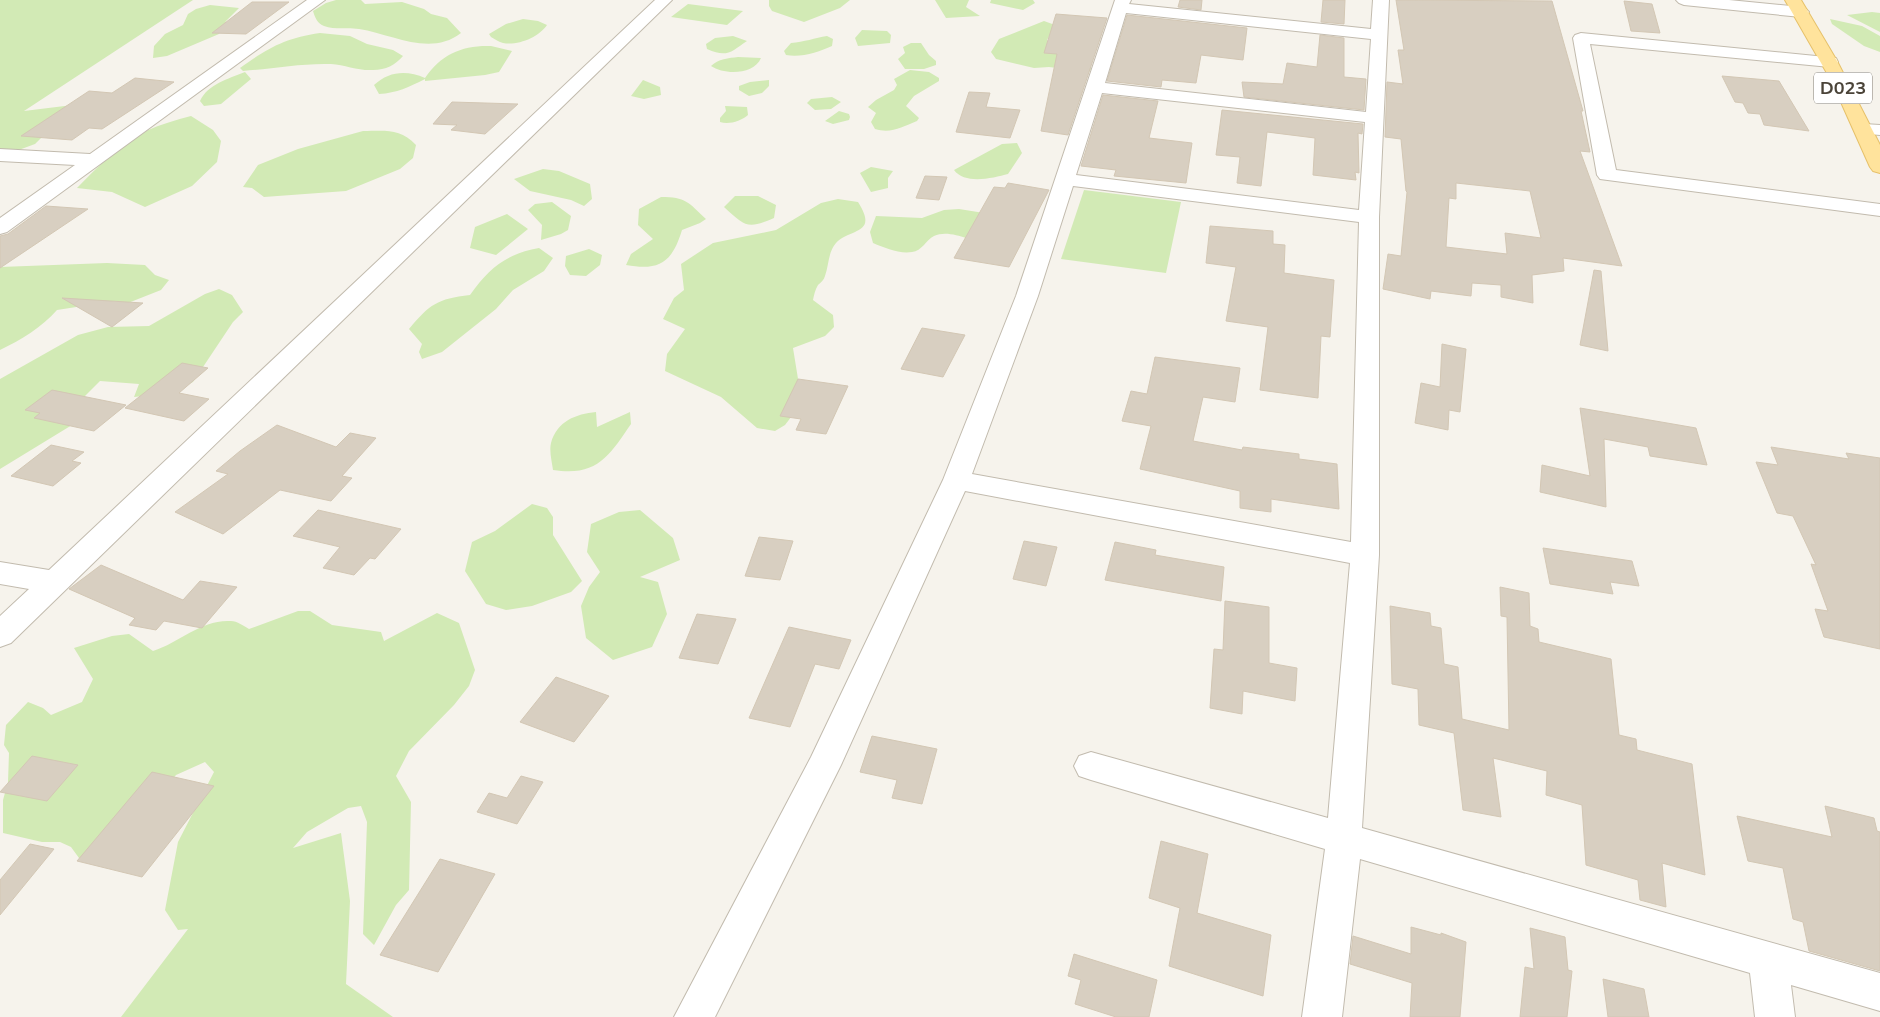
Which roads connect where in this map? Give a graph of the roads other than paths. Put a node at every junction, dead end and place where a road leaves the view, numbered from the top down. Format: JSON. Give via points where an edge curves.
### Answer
{"nodes":[{"id":1,"x":317,"y":0,"type":"edge"},
{"id":2,"x":664,"y":0,"type":"edge"},
{"id":3,"x":1381,"y":0,"type":"edge"},
{"id":4,"x":1684,"y":0,"type":"edge"},
{"id":5,"x":1122,"y":4,"type":"edge"},
{"id":6,"x":1797,"y":6,"type":"edge"},
{"id":7,"x":1379,"y":35,"type":"junction"},
{"id":8,"x":1830,"y":62,"type":"junction"},
{"id":9,"x":1095,"y":87,"type":"junction"},
{"id":10,"x":1374,"y":118,"type":"junction"},
{"id":11,"x":1872,"y":130,"type":"edge"},
{"id":12,"x":0,"y":155,"type":"edge"},
{"id":13,"x":93,"y":160,"type":"junction"},
{"id":14,"x":1880,"y":167,"type":"edge"},
{"id":15,"x":1064,"y":179,"type":"junction"},
{"id":16,"x":1880,"y":210,"type":"edge"},
{"id":17,"x":1369,"y":217,"type":"junction"},
{"id":18,"x":0,"y":228,"type":"edge"},
{"id":19,"x":956,"y":480,"type":"junction"},
{"id":20,"x":1366,"y":555,"type":"junction"},
{"id":21,"x":0,"y":573,"type":"edge"},
{"id":22,"x":54,"y":582,"type":"junction"},
{"id":23,"x":0,"y":635,"type":"edge"},
{"id":24,"x":1091,"y":766,"type":"dead end"},
{"id":25,"x":1344,"y":839,"type":"junction"},
{"id":26,"x":1768,"y":960,"type":"junction"},
{"id":27,"x":1880,"y":992,"type":"edge"},
{"id":28,"x":694,"y":1017,"type":"edge"},
{"id":29,"x":1322,"y":1017,"type":"edge"},
{"id":30,"x":1775,"y":1017,"type":"edge"}],
"edges":[{"from":1,"to":13,"type":"street"},
{"from":2,"to":22,"type":"street"},
{"from":3,"to":7,"type":"street"},
{"from":4,"to":6,"type":"street"},
{"from":5,"to":7,"type":"street"},
{"from":5,"to":9,"type":"street"},
{"from":6,"to":8,"type":"main road","number":"D023"},
{"from":7,"to":10,"type":"street"},
{"from":8,"to":11,"type":"main road","number":"D023"},
{"from":8,"to":16,"type":"street","via":[[1581,38],[1607,175]]},
{"from":9,"to":10,"type":"street"},
{"from":9,"to":15,"type":"street"},
{"from":10,"to":17,"type":"street"},
{"from":11,"to":14,"type":"main road","number":"D023"},
{"from":12,"to":13,"type":"street"},
{"from":13,"to":18,"type":"street"},
{"from":15,"to":17,"type":"street"},
{"from":15,"to":19,"type":"street","via":[[1027,296]]},
{"from":17,"to":20,"type":"street"},
{"from":19,"to":20,"type":"street"},
{"from":19,"to":28,"type":"street","via":[[824,765]]},
{"from":20,"to":25,"type":"street"},
{"from":21,"to":22,"type":"street"},
{"from":22,"to":23,"type":"street"},
{"from":24,"to":25,"type":"street"},
{"from":25,"to":26,"type":"street"},
{"from":25,"to":29,"type":"street"},
{"from":26,"to":27,"type":"street"},
{"from":26,"to":30,"type":"street"}]}
